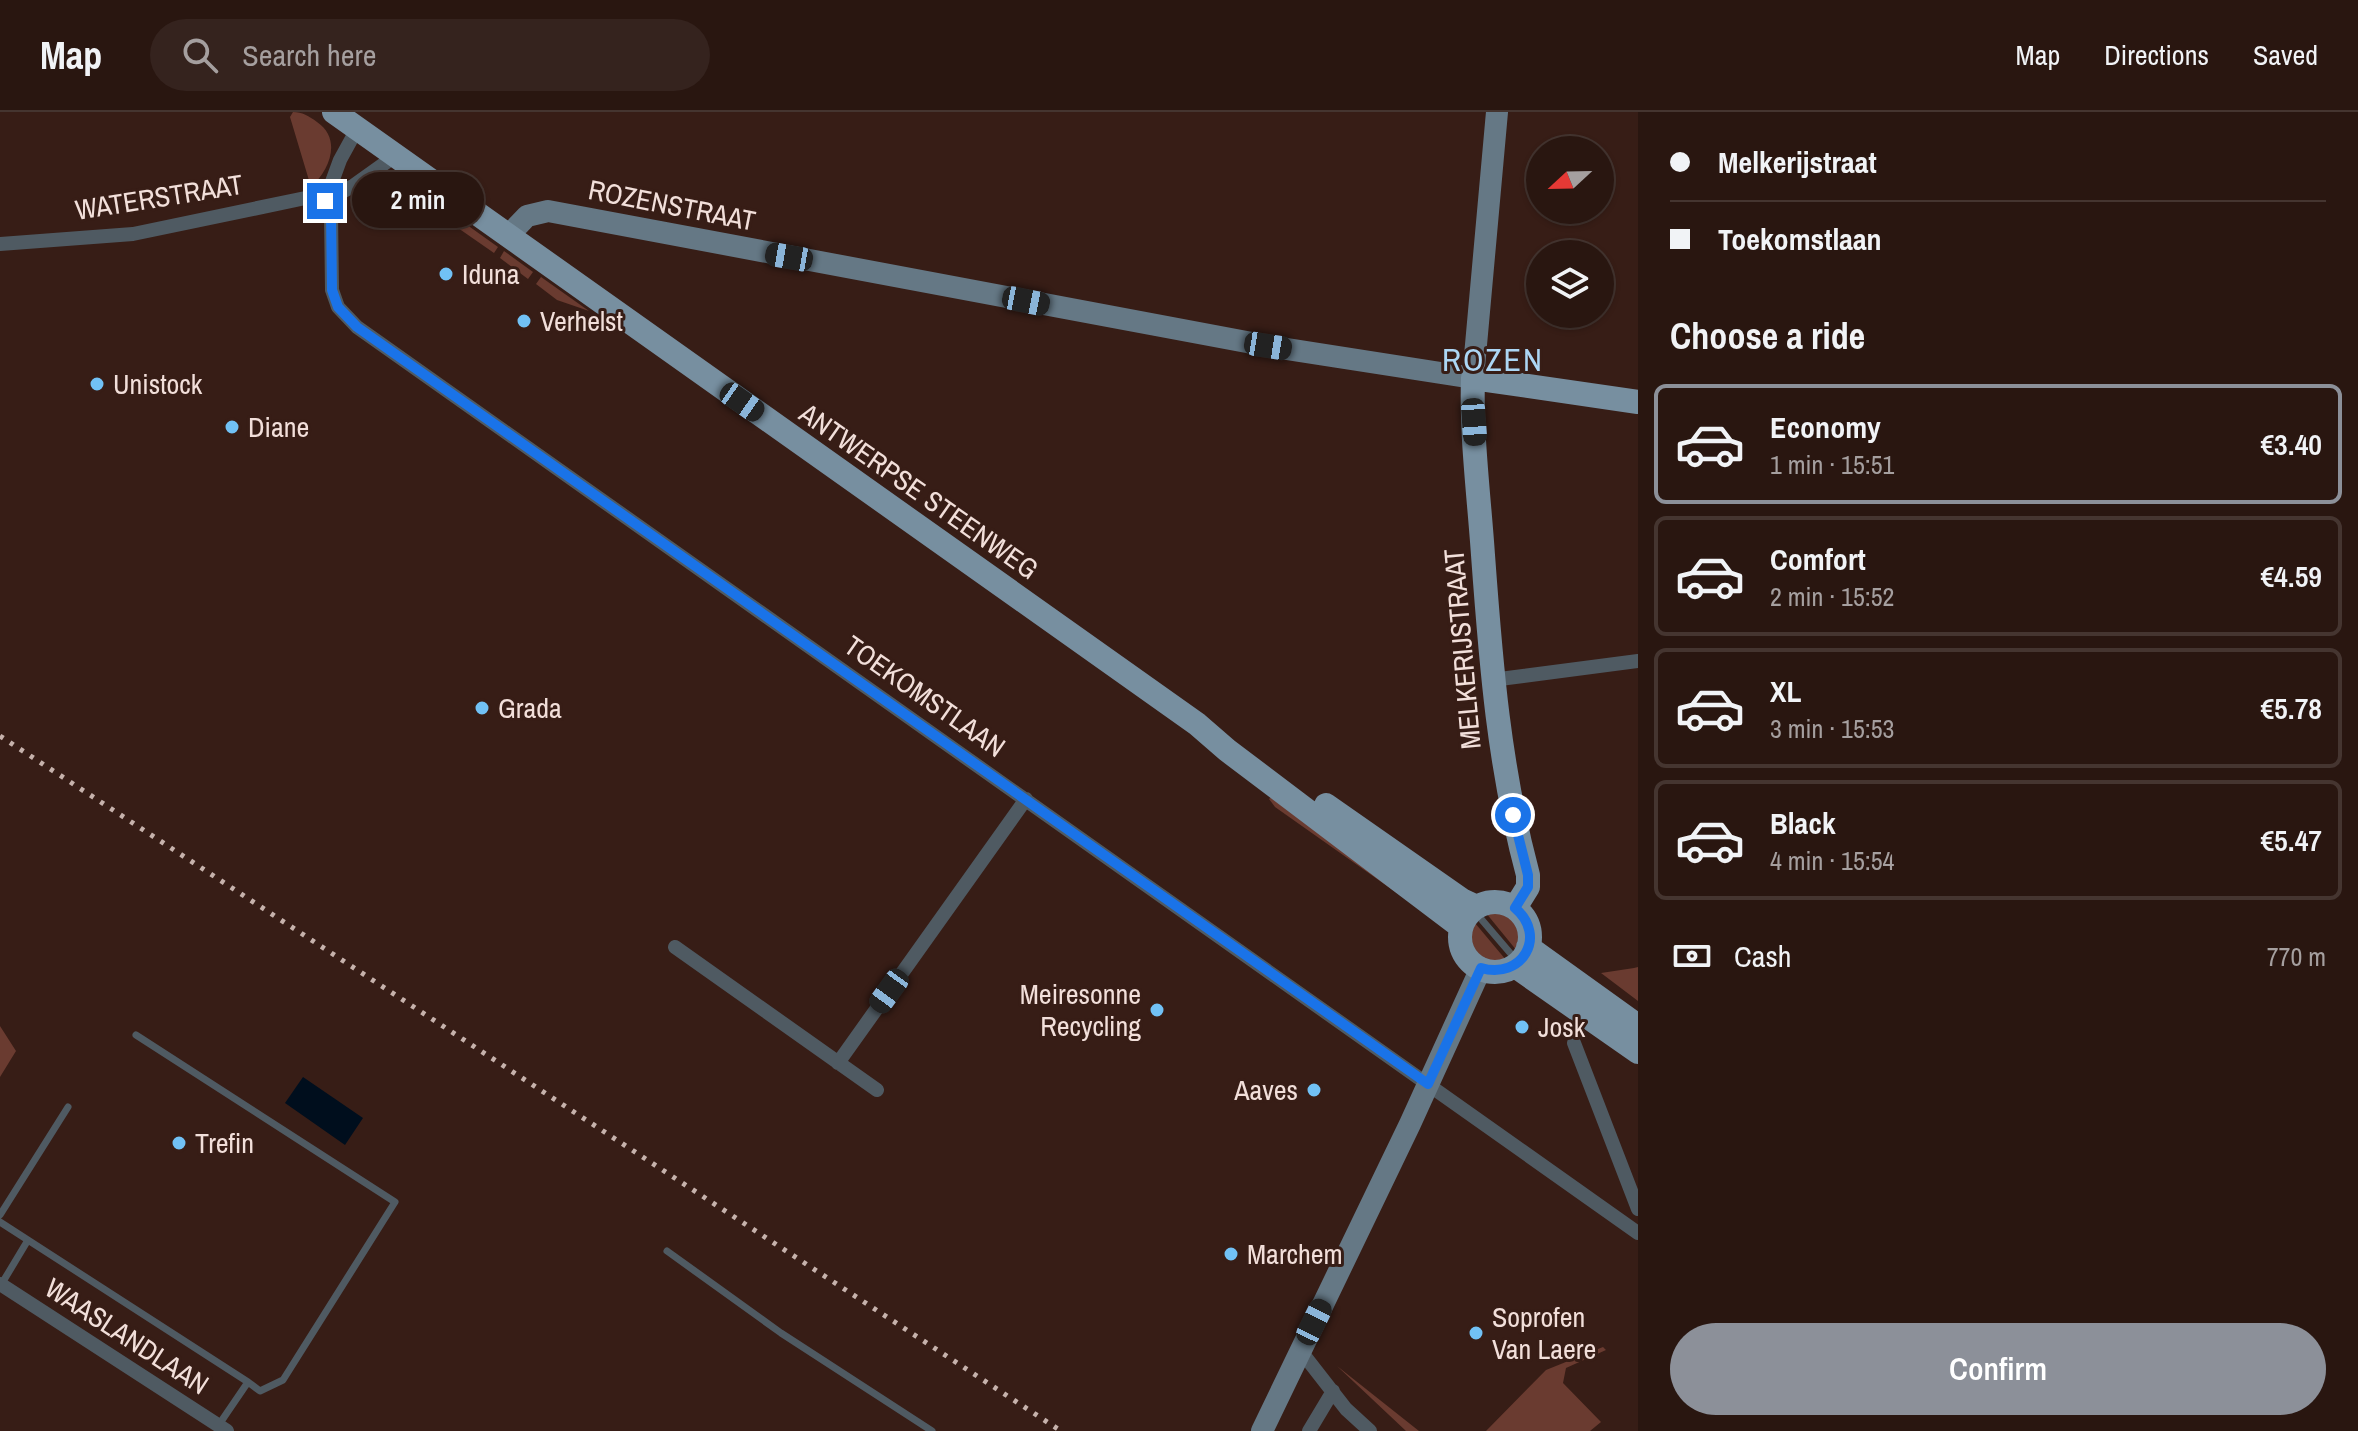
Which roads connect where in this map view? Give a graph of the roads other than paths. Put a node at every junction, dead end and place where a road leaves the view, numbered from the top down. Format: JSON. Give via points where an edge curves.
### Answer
{"nodes":[{"id":1,"x":334,"y":112,"type":"edge"},
{"id":2,"x":1497,"y":112,"type":"edge"},
{"id":3,"x":357,"y":129,"type":"junction"},
{"id":4,"x":395,"y":156,"type":"junction"},
{"id":5,"x":325,"y":201,"type":"junction"},
{"id":6,"x":508,"y":236,"type":"junction"},
{"id":7,"x":0,"y":244,"type":"edge"},
{"id":8,"x":1473,"y":378,"type":"junction"},
{"id":9,"x":1638,"y":402,"type":"edge"},
{"id":10,"x":1638,"y":661,"type":"edge"},
{"id":11,"x":1492,"y":680,"type":"junction"},
{"id":12,"x":1026,"y":799,"type":"junction"},
{"id":13,"x":1515,"y":908,"type":"junction"},
{"id":14,"x":1470,"y":915,"type":"junction"},
{"id":15,"x":675,"y":947,"type":"dead end"},
{"id":16,"x":1521,"y":959,"type":"junction"},
{"id":17,"x":1481,"y":968,"type":"junction"},
{"id":18,"x":1638,"y":1026,"type":"edge"},
{"id":19,"x":136,"y":1035,"type":"dead end"},
{"id":20,"x":1574,"y":1043,"type":"dead end"},
{"id":21,"x":1638,"y":1052,"type":"edge"},
{"id":22,"x":838,"y":1063,"type":"junction"},
{"id":23,"x":1428,"y":1084,"type":"junction"},
{"id":24,"x":877,"y":1090,"type":"dead end"},
{"id":25,"x":68,"y":1107,"type":"dead end"},
{"id":26,"x":1638,"y":1209,"type":"edge"},
{"id":27,"x":0,"y":1215,"type":"edge"},
{"id":28,"x":0,"y":1222,"type":"edge"},
{"id":29,"x":1638,"y":1233,"type":"edge"},
{"id":30,"x":28,"y":1240,"type":"junction"},
{"id":31,"x":667,"y":1251,"type":"dead end"},
{"id":32,"x":0,"y":1284,"type":"edge"},
{"id":33,"x":1300,"y":1350,"type":"junction"},
{"id":34,"x":248,"y":1382,"type":"junction"},
{"id":35,"x":1333,"y":1391,"type":"junction"},
{"id":36,"x":222,"y":1428,"type":"edge"},
{"id":37,"x":932,"y":1431,"type":"edge"},
{"id":38,"x":1262,"y":1431,"type":"edge"},
{"id":39,"x":1309,"y":1431,"type":"edge"},
{"id":40,"x":1370,"y":1431,"type":"edge"}],
"edges":[{"from":1,"to":3,"type":"main road","name":"ANTWERPSE STEENWEG"},
{"from":2,"to":8,"type":"street"},
{"from":3,"to":4,"type":"main road","name":"ANTWERPSE STEENWEG"},
{"from":3,"to":5,"type":"street","name":"TOEKOMSTLAAN"},
{"from":4,"to":5,"type":"street"},
{"from":4,"to":6,"type":"main road","name":"ANTWERPSE STEENWEG"},
{"from":5,"to":7,"type":"street","name":"WATERSTRAAT","via":[[315,196],[133,234]]},
{"from":5,"to":12,"type":"street","name":"TOEKOMSTLAAN","via":[[331,212],[332,290],[338,307],[357,327]]},
{"from":6,"to":8,"type":"street","name":"ROZENSTRAAT","via":[[527,216],[548,211],[1268,346]]},
{"from":6,"to":14,"type":"main road","name":"ANTWERPSE STEENWEG","via":[[1197,724],[1230,739],[1462,900]]},
{"from":8,"to":9,"type":"main road","name":"ROZENSTRAAT"},
{"from":8,"to":11,"type":"main road","name":"MELKERIJSTRAAT"},
{"from":10,"to":11,"type":"street"},
{"from":11,"to":13,"type":"main road","name":"MELKERIJSTRAAT","via":[[1508,798],[1528,875],[1528,887]]},
{"from":12,"to":22,"type":"street"},
{"from":12,"to":23,"type":"street","name":"TOEKOMSTLAAN"},
{"from":13,"to":14,"type":"main road","via":[[1499,902]]},
{"from":13,"to":16,"type":"main road","via":[[1528,924]]},
{"from":14,"to":16,"type":"lane"},
{"from":14,"to":17,"type":"main road","via":[[1461,940],[1466,955]]},
{"from":15,"to":22,"type":"street"},
{"from":16,"to":17,"type":"main road","via":[[1497,972]]},
{"from":16,"to":18,"type":"main road"},
{"from":16,"to":21,"type":"main road"},
{"from":17,"to":23,"type":"street"},
{"from":19,"to":34,"type":"lane","via":[[395,1202],[283,1380],[260,1391]]},
{"from":20,"to":26,"type":"street"},
{"from":22,"to":24,"type":"street"},
{"from":23,"to":29,"type":"street","name":"TOEKOMSTLAAN"},
{"from":23,"to":33,"type":"street"},
{"from":25,"to":27,"type":"lane"},
{"from":28,"to":30,"type":"lane"},
{"from":30,"to":32,"type":"lane"},
{"from":30,"to":34,"type":"lane"},
{"from":31,"to":37,"type":"lane"},
{"from":32,"to":36,"type":"street","name":"WAASLANDLAAN"},
{"from":33,"to":35,"type":"street"},
{"from":33,"to":38,"type":"street"},
{"from":34,"to":36,"type":"lane"},
{"from":35,"to":39,"type":"street"},
{"from":35,"to":40,"type":"street"}]}
